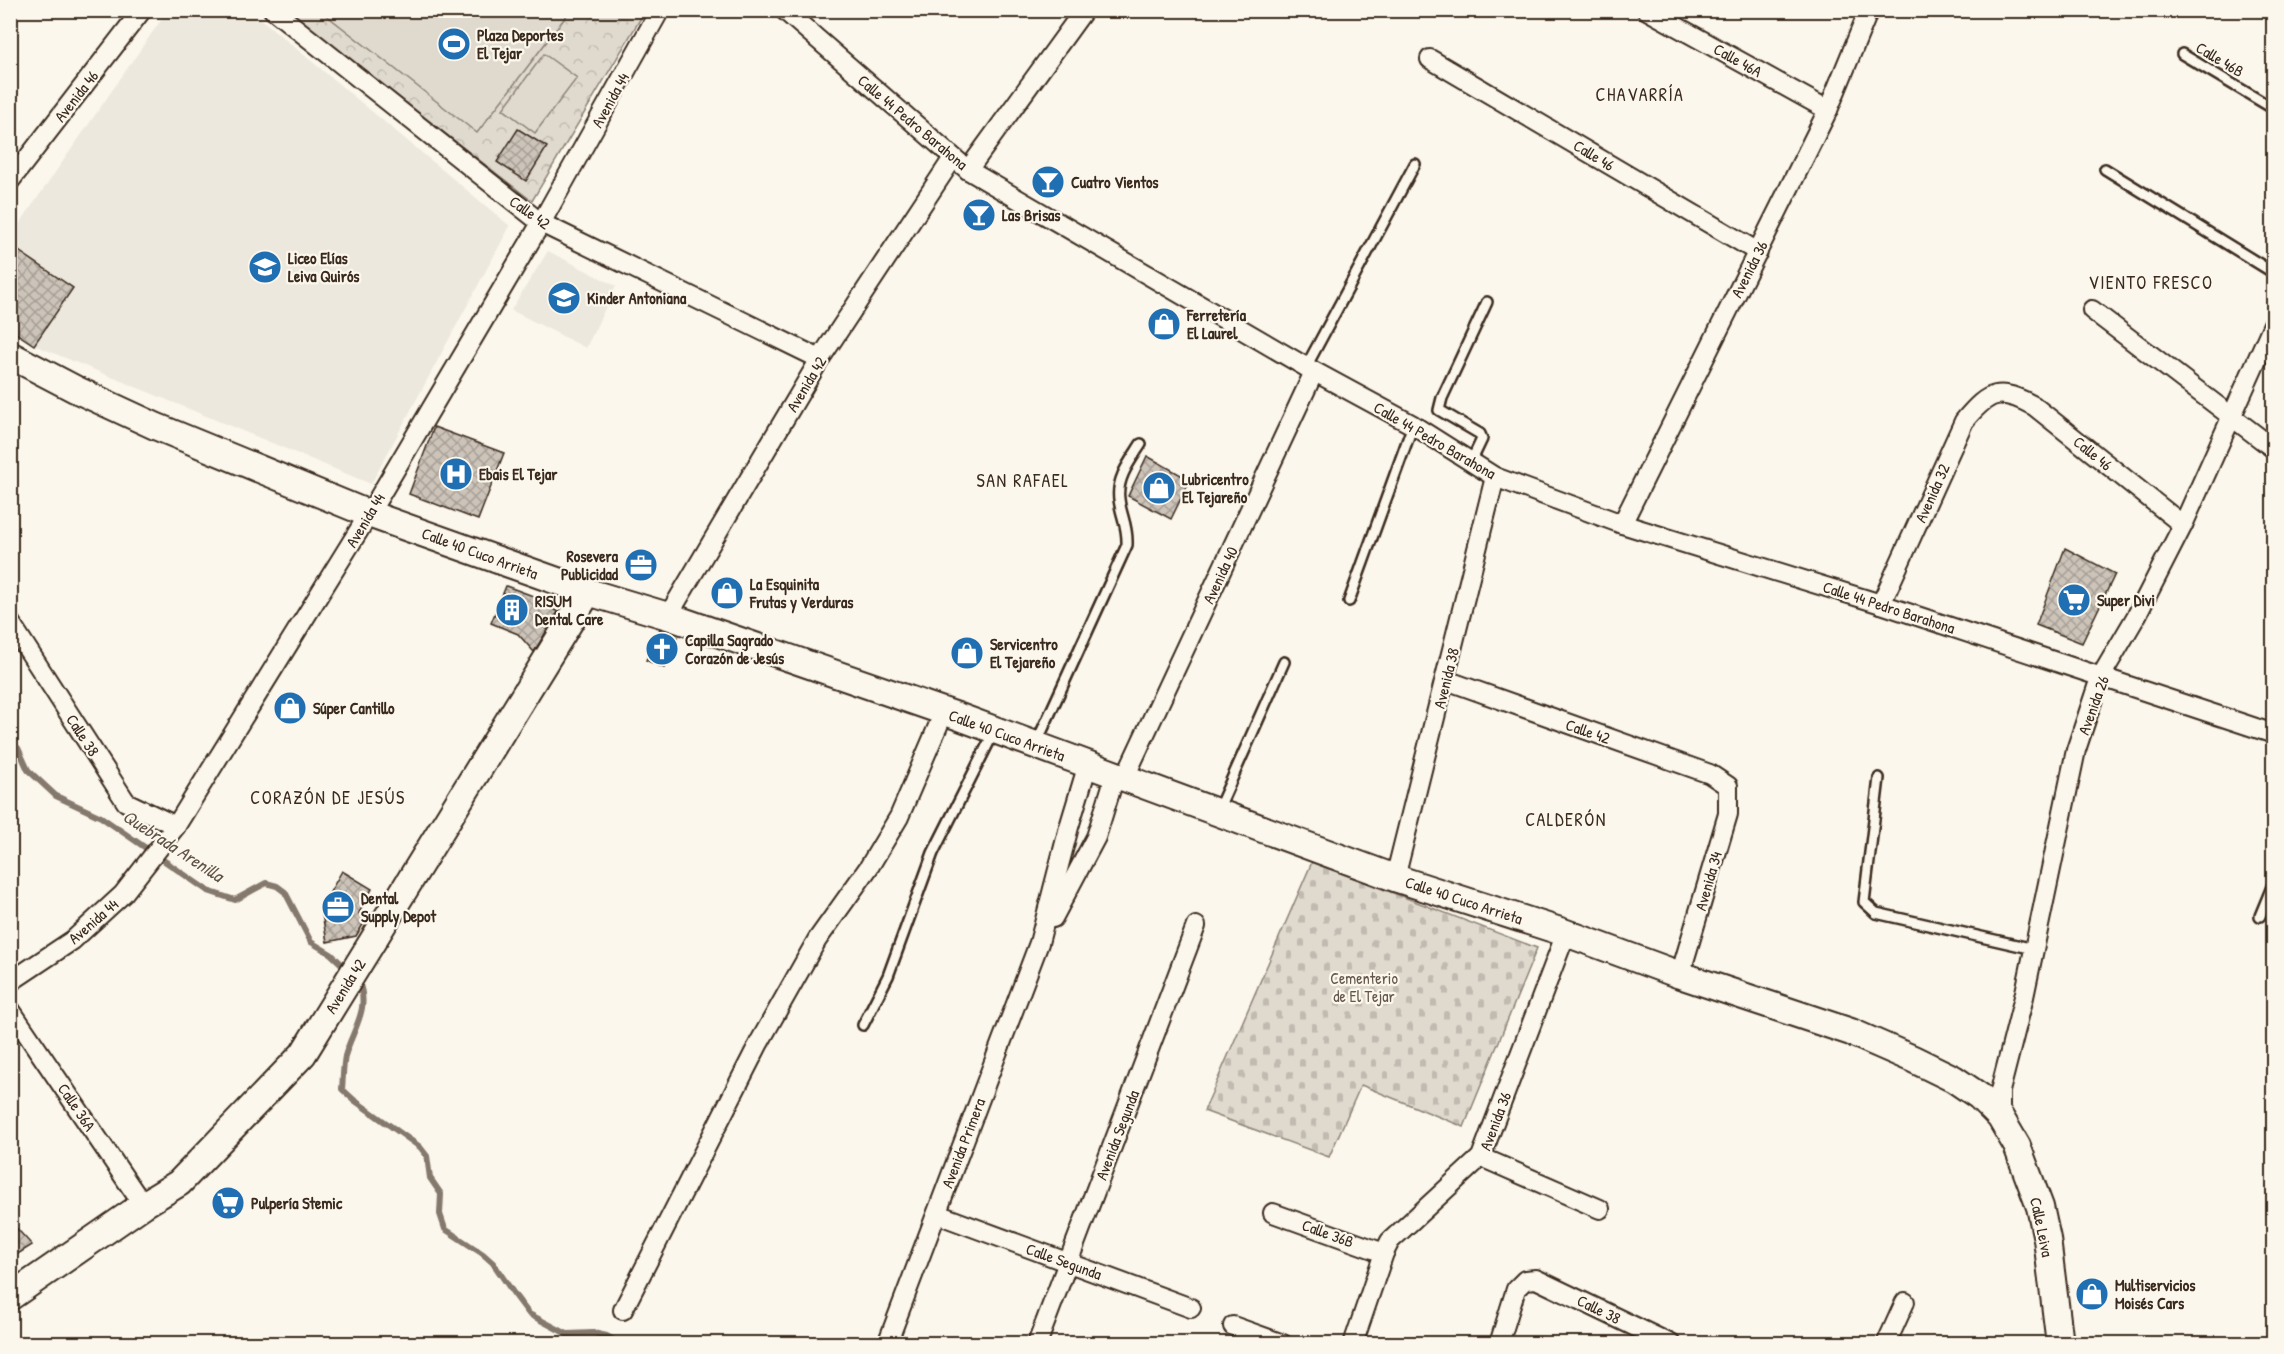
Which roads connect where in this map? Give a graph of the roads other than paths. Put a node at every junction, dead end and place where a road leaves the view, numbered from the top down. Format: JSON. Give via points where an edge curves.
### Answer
{"nodes":[{"id":1,"x":142,"y":10,"type":"edge"},
{"id":2,"x":273,"y":10,"type":"edge"},
{"id":3,"x":660,"y":10,"type":"edge"},
{"id":4,"x":784,"y":10,"type":"edge"},
{"id":5,"x":1084,"y":10,"type":"edge"},
{"id":6,"x":1647,"y":10,"type":"edge"},
{"id":7,"x":1869,"y":10,"type":"edge"},
{"id":8,"x":2182,"y":54,"type":"dead end"},
{"id":9,"x":1430,"y":58,"type":"dead end"},
{"id":10,"x":2274,"y":109,"type":"edge"},
{"id":11,"x":1828,"y":110,"type":"junction"},
{"id":12,"x":954,"y":158,"type":"junction"},
{"id":13,"x":1415,"y":164,"type":"dead end"},
{"id":14,"x":2104,"y":169,"type":"dead end"},
{"id":15,"x":968,"y":170,"type":"junction"},
{"id":16,"x":10,"y":181,"type":"edge"},
{"id":17,"x":541,"y":223,"type":"junction"},
{"id":18,"x":1758,"y":252,"type":"junction"},
{"id":19,"x":2274,"y":273,"type":"edge"},
{"id":20,"x":1487,"y":302,"type":"dead end"},
{"id":21,"x":2092,"y":310,"type":"dead end"},
{"id":22,"x":2274,"y":322,"type":"edge"},
{"id":23,"x":10,"y":355,"type":"edge"},
{"id":24,"x":820,"y":359,"type":"junction"},
{"id":25,"x":1310,"y":370,"type":"junction"},
{"id":26,"x":1996,"y":395,"type":"joint"},
{"id":27,"x":2231,"y":417,"type":"junction"},
{"id":28,"x":1413,"y":425,"type":"junction"},
{"id":29,"x":1141,"y":444,"type":"dead end"},
{"id":30,"x":2274,"y":449,"type":"edge"},
{"id":31,"x":1471,"y":462,"type":"junction"},
{"id":32,"x":1495,"y":477,"type":"junction"},
{"id":33,"x":369,"y":514,"type":"junction"},
{"id":34,"x":1622,"y":524,"type":"junction"},
{"id":35,"x":2183,"y":525,"type":"junction"},
{"id":36,"x":588,"y":592,"type":"junction"},
{"id":37,"x":1349,"y":602,"type":"dead end"},
{"id":38,"x":1881,"y":604,"type":"junction"},
{"id":39,"x":668,"y":616,"type":"junction"},
{"id":40,"x":10,"y":622,"type":"edge"},
{"id":41,"x":1284,"y":662,"type":"dead end"},
{"id":42,"x":2100,"y":678,"type":"junction"},
{"id":43,"x":1446,"y":680,"type":"junction"},
{"id":44,"x":944,"y":712,"type":"junction"},
{"id":45,"x":995,"y":730,"type":"junction"},
{"id":46,"x":2274,"y":734,"type":"edge"},
{"id":47,"x":1036,"y":745,"type":"junction"},
{"id":48,"x":1088,"y":764,"type":"junction"},
{"id":49,"x":1120,"y":775,"type":"junction"},
{"id":50,"x":1879,"y":778,"type":"dead end"},
{"id":51,"x":1728,"y":786,"type":"joint"},
{"id":52,"x":1217,"y":812,"type":"junction"},
{"id":53,"x":176,"y":826,"type":"junction"},
{"id":54,"x":1395,"y":878,"type":"junction"},
{"id":55,"x":2274,"y":882,"type":"edge"},
{"id":56,"x":2260,"y":916,"type":"dead end"},
{"id":57,"x":1196,"y":926,"type":"dead end"},
{"id":58,"x":1566,"y":933,"type":"junction"},
{"id":59,"x":1040,"y":943,"type":"junction"},
{"id":60,"x":2034,"y":950,"type":"junction"},
{"id":61,"x":1680,"y":975,"type":"junction"},
{"id":62,"x":10,"y":982,"type":"edge"},
{"id":63,"x":10,"y":1009,"type":"edge"},
{"id":64,"x":863,"y":1025,"type":"dead end"},
{"id":65,"x":2000,"y":1117,"type":"junction"},
{"id":66,"x":1481,"y":1157,"type":"junction"},
{"id":67,"x":143,"y":1205,"type":"junction"},
{"id":68,"x":1600,"y":1209,"type":"dead end"},
{"id":69,"x":1272,"y":1213,"type":"dead end"},
{"id":70,"x":937,"y":1214,"type":"junction"},
{"id":71,"x":1383,"y":1254,"type":"junction"},
{"id":72,"x":1068,"y":1263,"type":"junction"},
{"id":73,"x":10,"y":1297,"type":"edge"},
{"id":74,"x":1905,"y":1302,"type":"dead end"},
{"id":75,"x":1191,"y":1308,"type":"dead end"},
{"id":76,"x":623,"y":1310,"type":"dead end"},
{"id":77,"x":1233,"y":1326,"type":"dead end"},
{"id":78,"x":887,"y":1344,"type":"edge"},
{"id":79,"x":1037,"y":1344,"type":"edge"},
{"id":80,"x":1283,"y":1344,"type":"edge"},
{"id":81,"x":1353,"y":1344,"type":"edge"},
{"id":82,"x":1499,"y":1344,"type":"edge"},
{"id":83,"x":1671,"y":1344,"type":"edge"},
{"id":84,"x":1886,"y":1344,"type":"edge"},
{"id":85,"x":2060,"y":1344,"type":"edge"}],
"edges":[{"from":1,"to":16,"type":"street","name":"Avenida 46"},
{"from":2,"to":17,"type":"street","name":"Calle 42"},
{"from":3,"to":17,"type":"street","name":"Avenida 44"},
{"from":4,"to":12,"type":"street","name":"Calle 44 Pedro Barahona"},
{"from":5,"to":15,"type":"street"},
{"from":6,"to":11,"type":"street","name":"Calle 46A"},
{"from":7,"to":11,"type":"street","name":"Avenida 36"},
{"from":8,"to":10,"type":"lane","name":"Calle 46B"},
{"from":9,"to":18,"type":"street","name":"Calle 46"},
{"from":11,"to":18,"type":"street","name":"Avenida 36"},
{"from":12,"to":15,"type":"street","name":"Calle 44 Pedro Barahona"},
{"from":12,"to":24,"type":"street","name":"Avenida 42"},
{"from":13,"to":25,"type":"lane"},
{"from":14,"to":19,"type":"lane"},
{"from":15,"to":25,"type":"street","name":"Calle 44 Pedro Barahona"},
{"from":17,"to":24,"type":"street","name":"Calle 42"},
{"from":17,"to":33,"type":"street","name":"Avenida 44"},
{"from":18,"to":34,"type":"street","name":"Avenida 36"},
{"from":20,"to":31,"type":"lane","via":[[1439,410],[1480,434],[1482,439]]},
{"from":21,"to":27,"type":"street"},
{"from":22,"to":27,"type":"street","name":"Avenida 26"},
{"from":23,"to":33,"type":"main road","name":"Calle 40 Cuco Arrieta","via":[[155,426]]},
{"from":24,"to":39,"type":"street","name":"Avenida 42"},
{"from":25,"to":28,"type":"street","name":"Calle 44 Pedro Barahona"},
{"from":25,"to":49,"type":"street","name":"Avenida 40"},
{"from":26,"to":35,"type":"street","name":"Calle 46","via":[[2014,395],[2034,406]]},
{"from":26,"to":38,"type":"street","name":"Avenida 32","via":[[1981,401],[1965,421]]},
{"from":27,"to":30,"type":"street"},
{"from":27,"to":35,"type":"street","name":"Avenida 26"},
{"from":28,"to":31,"type":"street","name":"Calle 44 Pedro Barahona"},
{"from":28,"to":37,"type":"lane"},
{"from":29,"to":47,"type":"lane","via":[[1118,489],[1128,529],[1127,545]]},
{"from":31,"to":32,"type":"street","name":"Calle 44 Pedro Barahona"},
{"from":32,"to":34,"type":"street","name":"Calle 44 Pedro Barahona"},
{"from":32,"to":43,"type":"street","name":"Avenida 38"},
{"from":33,"to":36,"type":"main road","name":"Calle 40 Cuco Arrieta"},
{"from":33,"to":53,"type":"street","name":"Avenida 44"},
{"from":34,"to":38,"type":"street","name":"Calle 44 Pedro Barahona"},
{"from":35,"to":42,"type":"street","name":"Avenida 26"},
{"from":36,"to":39,"type":"main road","name":"Calle 40 Cuco Arrieta"},
{"from":36,"to":67,"type":"main road","name":"Avenida 42","via":[[303,1054],[178,1183]]},
{"from":38,"to":42,"type":"street","name":"Calle 44 Pedro Barahona"},
{"from":39,"to":44,"type":"main road","name":"Calle 40 Cuco Arrieta"},
{"from":40,"to":53,"type":"street","name":"Calle 38","via":[[126,802]]},
{"from":41,"to":52,"type":"lane"},
{"from":42,"to":46,"type":"street","name":"Calle 44 Pedro Barahona"},
{"from":42,"to":60,"type":"street","name":"Avenida 26","via":[[2076,750]]},
{"from":43,"to":51,"type":"street","name":"Calle 42","via":[[1710,774]]},
{"from":43,"to":54,"type":"street","name":"Avenida 38"},
{"from":44,"to":45,"type":"main road","name":"Calle 40 Cuco Arrieta"},
{"from":44,"to":76,"type":"street","via":[[899,817],[817,940],[759,1043]]},
{"from":45,"to":47,"type":"main road","name":"Calle 40 Cuco Arrieta"},
{"from":45,"to":64,"type":"lane","via":[[933,853],[888,976]]},
{"from":47,"to":48,"type":"main road","name":"Calle 40 Cuco Arrieta"},
{"from":48,"to":49,"type":"main road","name":"Calle 40 Cuco Arrieta"},
{"from":48,"to":59,"type":"street","name":"Avenida Primera"},
{"from":49,"to":52,"type":"main road","name":"Calle 40 Cuco Arrieta"},
{"from":49,"to":59,"type":"street","name":"Avenida Primera","via":[[1096,837]]},
{"from":50,"to":60,"type":"lane","via":[[1864,902],[1869,909]]},
{"from":51,"to":61,"type":"street","name":"Avenida 34","via":[[1728,814]]},
{"from":52,"to":54,"type":"main road","name":"Calle 40 Cuco Arrieta"},
{"from":53,"to":62,"type":"street","name":"Avenida 44","via":[[123,894],[73,940]]},
{"from":54,"to":58,"type":"main road","name":"Calle 40 Cuco Arrieta"},
{"from":55,"to":56,"type":"lane"},
{"from":57,"to":72,"type":"street","name":"Avenida Segunda"},
{"from":58,"to":61,"type":"main road","name":"Calle 40 Cuco Arrieta"},
{"from":58,"to":66,"type":"street","name":"Avenida 36"},
{"from":59,"to":70,"type":"street","name":"Avenida Primera"},
{"from":60,"to":65,"type":"street","name":"Avenida 26","via":[[2000,1091]]},
{"from":61,"to":65,"type":"main road","name":"Calle 40 Cuco Arrieta","via":[[1851,1032],[1913,1059],[1954,1079]]},
{"from":63,"to":67,"type":"street","name":"Calle 36A"},
{"from":65,"to":85,"type":"main road","name":"Calle Leiva","via":[[2017,1146],[2040,1207]]},
{"from":66,"to":68,"type":"street"},
{"from":66,"to":71,"type":"street","name":"Avenida 36","via":[[1390,1241]]},
{"from":67,"to":73,"type":"main road","name":"Avenida 42"},
{"from":69,"to":71,"type":"street","name":"Calle 36B"},
{"from":70,"to":72,"type":"street","name":"Calle Segunda"},
{"from":70,"to":78,"type":"street","name":"Avenida Primera"},
{"from":71,"to":81,"type":"street","name":"Avenida 36"},
{"from":72,"to":75,"type":"street","name":"Calle Segunda"},
{"from":72,"to":79,"type":"street","name":"Avenida Segunda"},
{"from":74,"to":84,"type":"street"},
{"from":77,"to":80,"type":"street"},
{"from":82,"to":83,"type":"street","name":"Calle 38","via":[[1516,1289],[1525,1280],[1536,1279]]}]}
